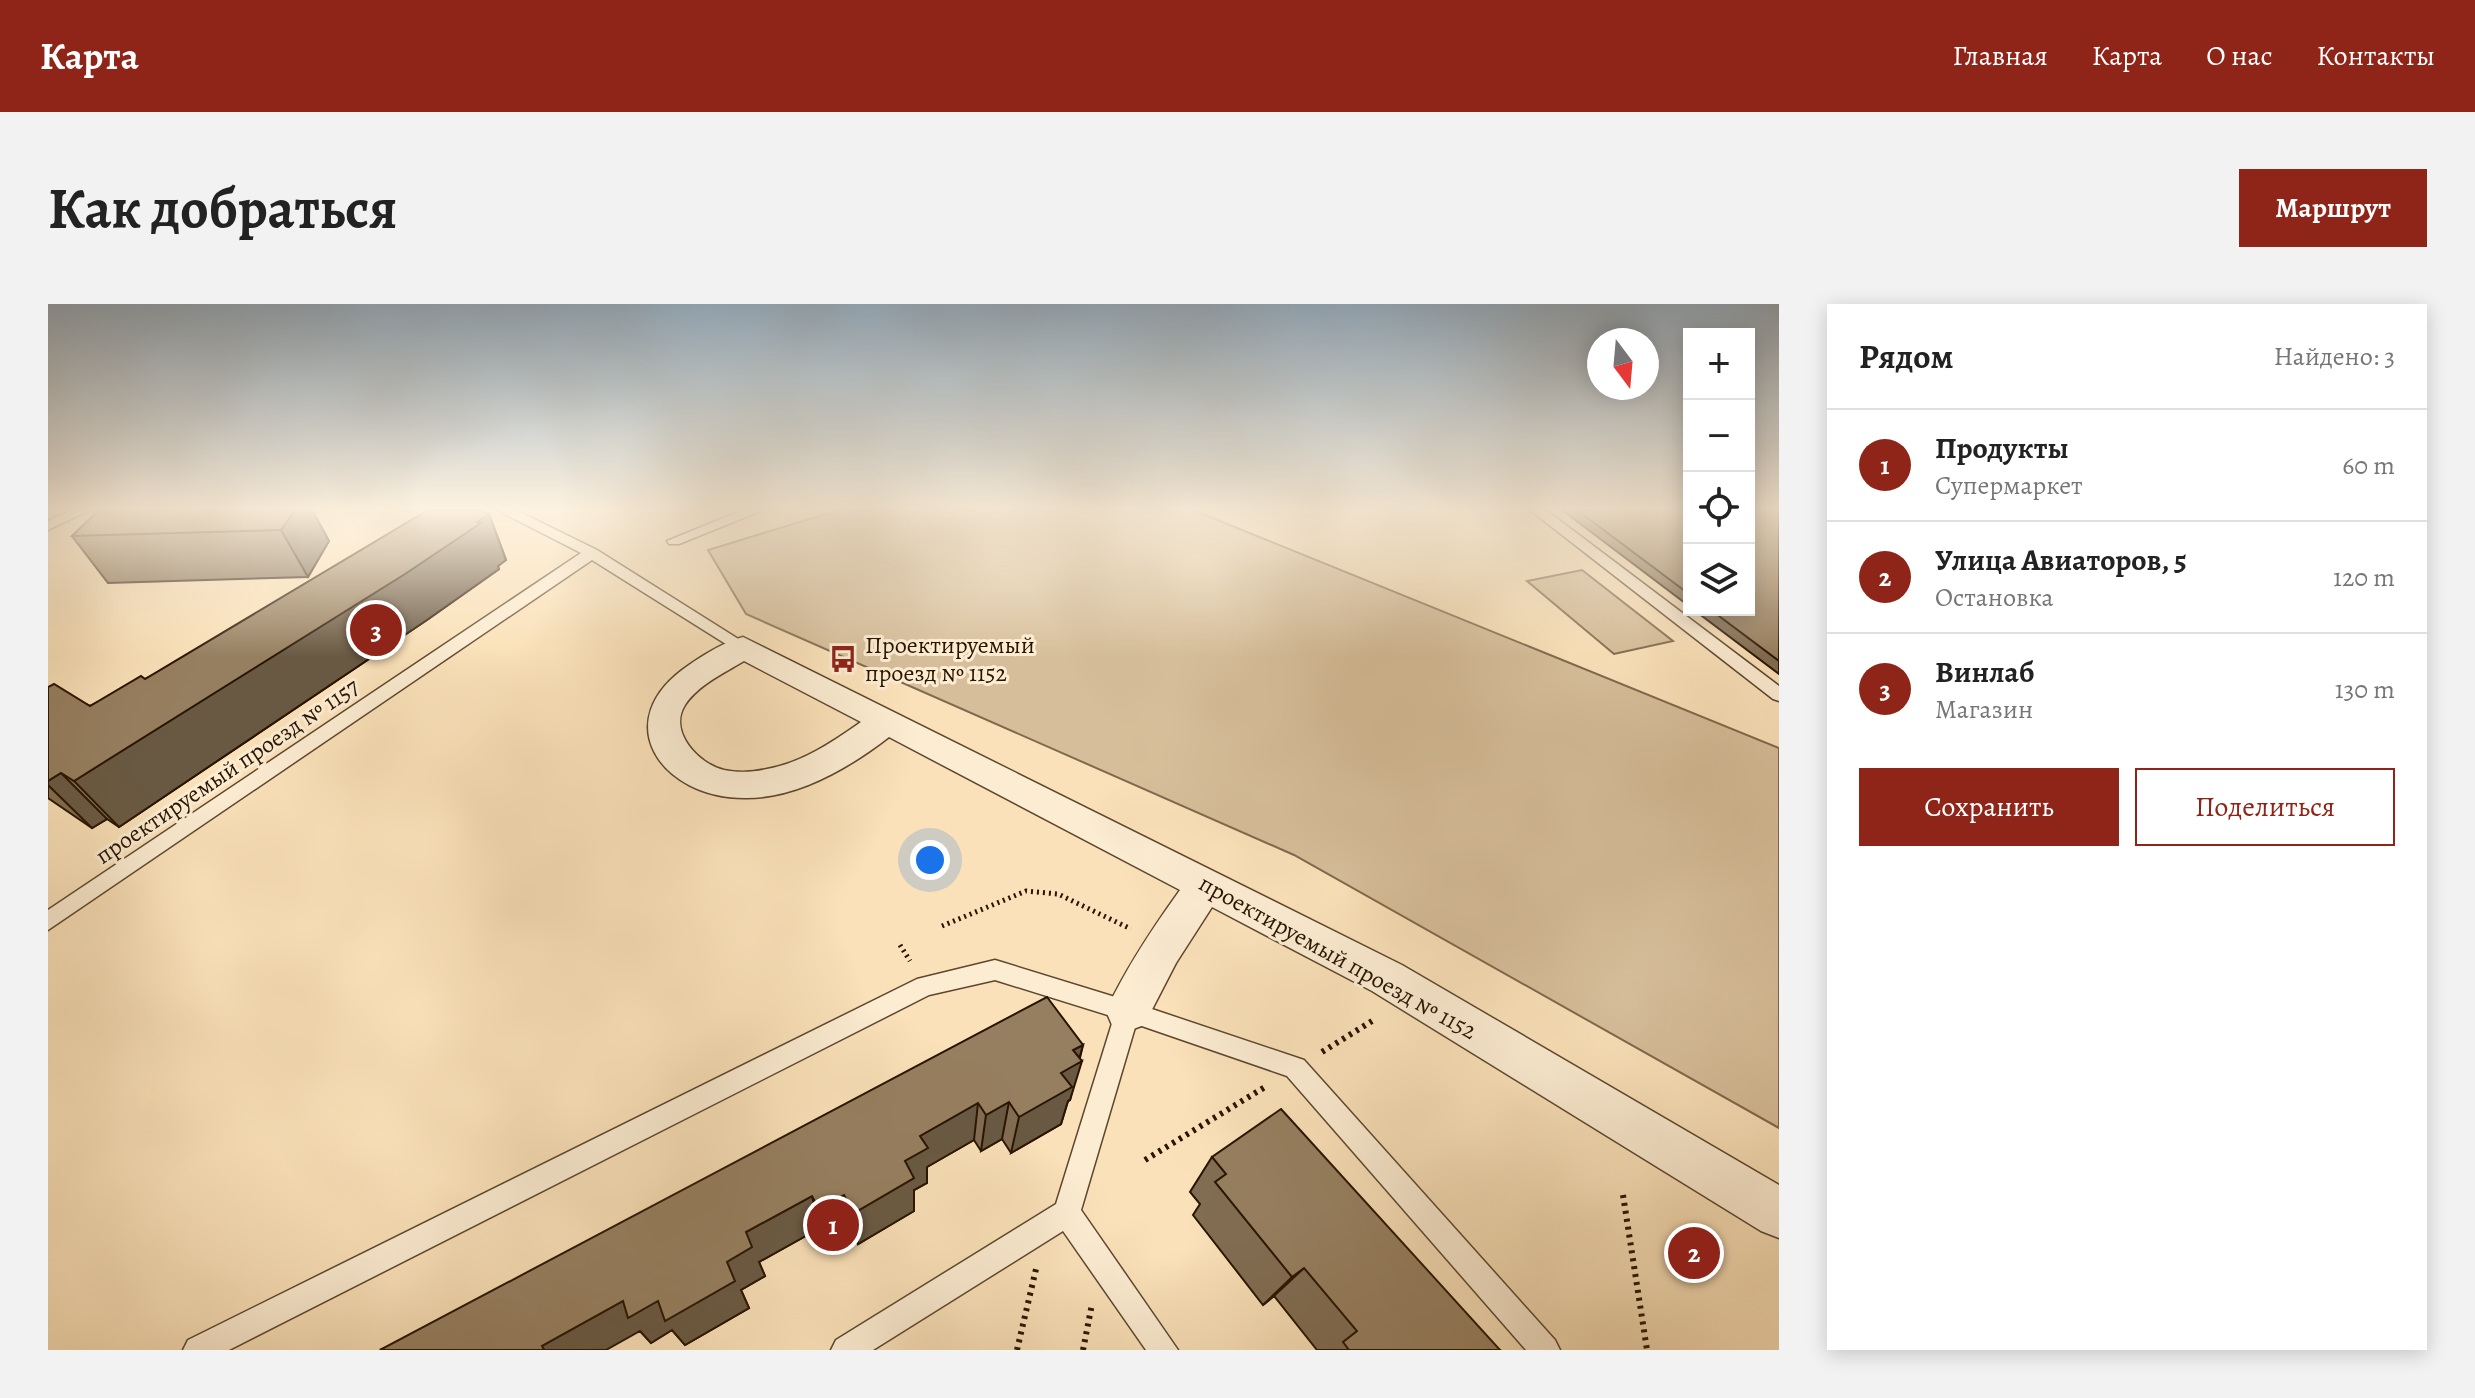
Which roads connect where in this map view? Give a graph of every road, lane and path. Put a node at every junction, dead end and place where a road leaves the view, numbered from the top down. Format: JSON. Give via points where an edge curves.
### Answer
{"nodes":[{"id":1,"x":583,"y":559,"type":"edge"},
{"id":2,"x":601,"y":559,"type":"edge"},
{"id":3,"x":1601,"y":559,"type":"edge"},
{"id":4,"x":743,"y":647,"type":"junction"},
{"id":5,"x":1779,"y":695,"type":"edge"},
{"id":6,"x":886,"y":721,"type":"junction"},
{"id":7,"x":1206,"y":884,"type":"junction"},
{"id":8,"x":48,"y":921,"type":"edge"},
{"id":9,"x":942,"y":926,"type":"dead end"},
{"id":10,"x":1161,"y":950,"type":"junction"},
{"id":11,"x":1128,"y":1011,"type":"junction"},
{"id":12,"x":1372,"y":1021,"type":"dead end"},
{"id":13,"x":1295,"y":1068,"type":"junction"},
{"id":14,"x":1145,"y":1160,"type":"dead end"},
{"id":15,"x":1623,"y":1195,"type":"dead end"},
{"id":16,"x":1779,"y":1213,"type":"edge"},
{"id":17,"x":1057,"y":1220,"type":"junction"},
{"id":18,"x":198,"y":1350,"type":"edge"},
{"id":19,"x":846,"y":1350,"type":"edge"},
{"id":20,"x":1017,"y":1350,"type":"edge"},
{"id":21,"x":1163,"y":1350,"type":"edge"},
{"id":22,"x":1545,"y":1350,"type":"edge"},
{"id":23,"x":1647,"y":1350,"type":"edge"}],
"edges":[{"from":1,"to":8,"type":"lane","name":"проектируемый проезд № 1157"},
{"from":2,"to":4,"type":"lane","name":"проектируемый проезд № 1152"},
{"from":3,"to":5,"type":"lane"},
{"from":4,"to":6,"type":"street","name":"проектируемый проезд № 1152"},
{"from":4,"to":6,"type":"street","via":[[674,696],[664,712],[662,727],[670,748],[708,779],[767,783],[838,754]]},
{"from":6,"to":7,"type":"street","name":"проектируемый проезд № 1152"},
{"from":7,"to":10,"type":"street"},
{"from":7,"to":16,"type":"street","name":"проектируемый проезд № 1152","via":[[1387,978]]},
{"from":9,"to":10,"type":"path","via":[[1026,891],[1058,894],[1141,934]]},
{"from":10,"to":11,"type":"street"},
{"from":11,"to":13,"type":"lane"},
{"from":11,"to":17,"type":"lane"},
{"from":11,"to":18,"type":"lane","via":[[995,970],[925,986]]},
{"from":12,"to":13,"type":"path"},
{"from":13,"to":14,"type":"path"},
{"from":13,"to":22,"type":"lane"},
{"from":15,"to":23,"type":"path"},
{"from":17,"to":19,"type":"lane"},
{"from":17,"to":20,"type":"path"},
{"from":17,"to":21,"type":"lane"}]}
